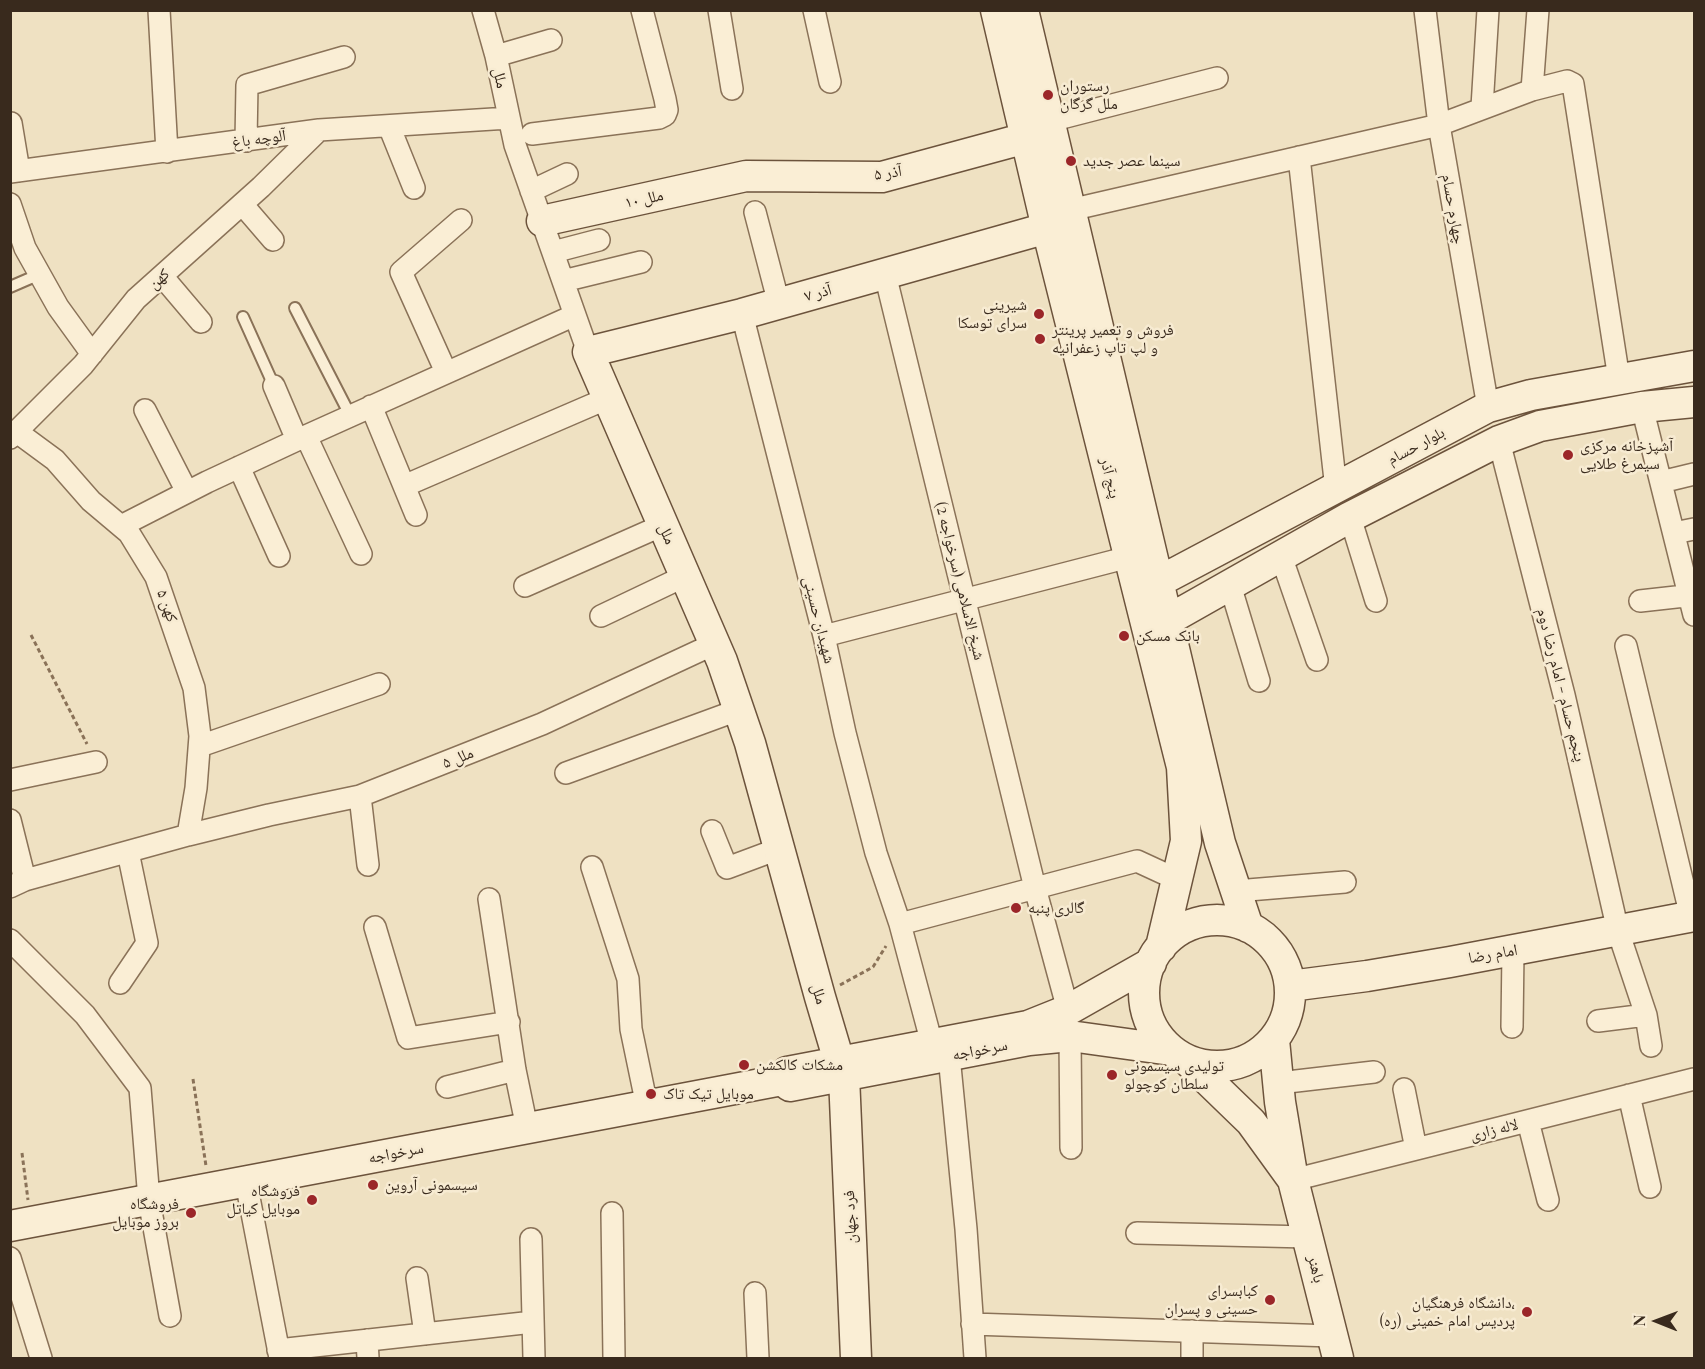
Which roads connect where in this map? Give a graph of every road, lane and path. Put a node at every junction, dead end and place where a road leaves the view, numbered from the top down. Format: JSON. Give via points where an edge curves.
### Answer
{"nodes":[{"id":1,"x":159,"y":10,"type":"edge"},
{"id":2,"x":483,"y":10,"type":"edge"},
{"id":3,"x":642,"y":10,"type":"edge"},
{"id":4,"x":719,"y":10,"type":"edge"},
{"id":5,"x":814,"y":10,"type":"edge"},
{"id":6,"x":996,"y":10,"type":"edge"},
{"id":7,"x":1023,"y":10,"type":"edge"},
{"id":8,"x":1425,"y":10,"type":"edge"},
{"id":9,"x":1488,"y":10,"type":"edge"},
{"id":10,"x":1538,"y":10,"type":"edge"},
{"id":11,"x":550,"y":40,"type":"dead end"},
{"id":12,"x":496,"y":56,"type":"junction"},
{"id":13,"x":344,"y":57,"type":"dead end"},
{"id":14,"x":1217,"y":78,"type":"dead end"},
{"id":15,"x":830,"y":82,"type":"dead end"},
{"id":16,"x":732,"y":89,"type":"dead end"},
{"id":17,"x":1532,"y":90,"type":"junction"},
{"id":18,"x":1482,"y":107,"type":"junction"},
{"id":19,"x":509,"y":118,"type":"junction"},
{"id":20,"x":1050,"y":121,"type":"junction"},
{"id":21,"x":11,"y":123,"type":"edge"},
{"id":22,"x":1439,"y":125,"type":"junction"},
{"id":23,"x":389,"y":126,"type":"junction"},
{"id":24,"x":319,"y":130,"type":"junction"},
{"id":25,"x":532,"y":134,"type":"dead end"},
{"id":26,"x":1026,"y":138,"type":"junction"},
{"id":27,"x":246,"y":141,"type":"junction"},
{"id":28,"x":167,"y":152,"type":"junction"},
{"id":29,"x":1299,"y":158,"type":"junction"},
{"id":30,"x":15,"y":171,"type":"edge"},
{"id":31,"x":567,"y":174,"type":"dead end"},
{"id":32,"x":746,"y":176,"type":"joint"},
{"id":33,"x":414,"y":188,"type":"dead end"},
{"id":34,"x":531,"y":191,"type":"junction"},
{"id":35,"x":10,"y":204,"type":"edge"},
{"id":36,"x":242,"y":204,"type":"junction"},
{"id":37,"x":755,"y":212,"type":"dead end"},
{"id":38,"x":1059,"y":219,"type":"junction"},
{"id":39,"x":461,"y":220,"type":"dead end"},
{"id":40,"x":542,"y":221,"type":"junction"},
{"id":41,"x":273,"y":240,"type":"dead end"},
{"id":42,"x":598,"y":240,"type":"dead end"},
{"id":43,"x":553,"y":252,"type":"junction"},
{"id":44,"x":641,"y":262,"type":"dead end"},
{"id":45,"x":40,"y":274,"type":"junction"},
{"id":46,"x":885,"y":274,"type":"junction"},
{"id":47,"x":162,"y":276,"type":"junction"},
{"id":48,"x":563,"y":281,"type":"junction"},
{"id":49,"x":10,"y":287,"type":"edge"},
{"id":50,"x":779,"y":304,"type":"junction"},
{"id":51,"x":295,"y":308,"type":"dead end"},
{"id":52,"x":742,"y":314,"type":"junction"},
{"id":53,"x":575,"y":315,"type":"junction"},
{"id":54,"x":243,"y":317,"type":"dead end"},
{"id":55,"x":201,"y":322,"type":"dead end"},
{"id":56,"x":588,"y":352,"type":"junction"},
{"id":57,"x":92,"y":354,"type":"junction"},
{"id":58,"x":1695,"y":366,"type":"edge"},
{"id":59,"x":446,"y":372,"type":"junction"},
{"id":60,"x":1619,"y":379,"type":"junction"},
{"id":61,"x":274,"y":386,"type":"joint"},
{"id":62,"x":608,"y":398,"type":"junction"},
{"id":63,"x":1695,"y":402,"type":"edge"},
{"id":64,"x":371,"y":406,"type":"junction"},
{"id":65,"x":1488,"y":407,"type":"junction"},
{"id":66,"x":1642,"y":407,"type":"junction"},
{"id":67,"x":145,"y":410,"type":"dead end"},
{"id":68,"x":350,"y":416,"type":"junction"},
{"id":69,"x":14,"y":435,"type":"edge"},
{"id":70,"x":302,"y":437,"type":"junction"},
{"id":71,"x":1499,"y":441,"type":"junction"},
{"id":72,"x":239,"y":467,"type":"junction"},
{"id":73,"x":1695,"y":474,"type":"edge"},
{"id":74,"x":1661,"y":482,"type":"junction"},
{"id":75,"x":404,"y":486,"type":"junction"},
{"id":76,"x":1336,"y":489,"type":"junction"},
{"id":77,"x":187,"y":492,"type":"junction"},
{"id":78,"x":416,"y":515,"type":"dead end"},
{"id":79,"x":1350,"y":517,"type":"junction"},
{"id":80,"x":663,"y":525,"type":"junction"},
{"id":81,"x":121,"y":526,"type":"junction"},
{"id":82,"x":1684,"y":531,"type":"edge"},
{"id":83,"x":361,"y":554,"type":"dead end"},
{"id":84,"x":279,"y":556,"type":"dead end"},
{"id":85,"x":1281,"y":556,"type":"junction"},
{"id":86,"x":1129,"y":557,"type":"junction"},
{"id":87,"x":685,"y":576,"type":"junction"},
{"id":88,"x":1158,"y":582,"type":"junction"},
{"id":89,"x":1230,"y":585,"type":"junction"},
{"id":90,"x":525,"y":586,"type":"dead end"},
{"id":91,"x":965,"y":600,"type":"junction"},
{"id":92,"x":1376,"y":601,"type":"dead end"},
{"id":93,"x":1640,"y":601,"type":"dead end"},
{"id":94,"x":1693,"y":602,"type":"edge"},
{"id":95,"x":601,"y":616,"type":"dead end"},
{"id":96,"x":1168,"y":620,"type":"junction"},
{"id":97,"x":31,"y":635,"type":"dead end"},
{"id":98,"x":824,"y":636,"type":"junction"},
{"id":99,"x":714,"y":644,"type":"junction"},
{"id":100,"x":1626,"y":646,"type":"dead end"},
{"id":101,"x":1317,"y":660,"type":"dead end"},
{"id":102,"x":1259,"y":681,"type":"dead end"},
{"id":103,"x":379,"y":684,"type":"dead end"},
{"id":104,"x":738,"y":710,"type":"junction"},
{"id":105,"x":200,"y":746,"type":"junction"},
{"id":106,"x":96,"y":762,"type":"joint"},
{"id":107,"x":566,"y":773,"type":"dead end"},
{"id":108,"x":10,"y":780,"type":"edge"},
{"id":109,"x":360,"y":796,"type":"junction"},
{"id":110,"x":10,"y":820,"type":"edge"},
{"id":111,"x":712,"y":831,"type":"dead end"},
{"id":112,"x":188,"y":835,"type":"junction"},
{"id":113,"x":778,"y":849,"type":"junction"},
{"id":114,"x":128,"y":852,"type":"junction"},
{"id":115,"x":368,"y":865,"type":"dead end"},
{"id":116,"x":592,"y":867,"type":"dead end"},
{"id":117,"x":1176,"y":879,"type":"junction"},
{"id":118,"x":1345,"y":882,"type":"dead end"},
{"id":119,"x":18,"y":884,"type":"edge"},
{"id":120,"x":1035,"y":888,"type":"junction"},
{"id":121,"x":1236,"y":891,"type":"junction"},
{"id":122,"x":489,"y":899,"type":"dead end"},
{"id":123,"x":1693,"y":916,"type":"edge"},
{"id":124,"x":900,"y":924,"type":"junction"},
{"id":125,"x":375,"y":927,"type":"dead end"},
{"id":126,"x":1248,"y":927,"type":"junction"},
{"id":127,"x":1618,"y":931,"type":"junction"},
{"id":128,"x":10,"y":940,"type":"edge"},
{"id":129,"x":1514,"y":951,"type":"junction"},
{"id":130,"x":1156,"y":955,"type":"junction"},
{"id":131,"x":120,"y":984,"type":"dead end"},
{"id":132,"x":1290,"y":986,"type":"junction"},
{"id":133,"x":820,"y":997,"type":"junction"},
{"id":134,"x":1646,"y":1015,"type":"junction"},
{"id":135,"x":1598,"y":1021,"type":"dead end"},
{"id":136,"x":509,"y":1022,"type":"junction"},
{"id":137,"x":1069,"y":1023,"type":"junction"},
{"id":138,"x":1512,"y":1027,"type":"dead end"},
{"id":139,"x":1274,"y":1040,"type":"junction"},
{"id":140,"x":1651,"y":1046,"type":"dead end"},
{"id":141,"x":940,"y":1050,"type":"junction"},
{"id":142,"x":1179,"y":1055,"type":"junction"},
{"id":143,"x":842,"y":1069,"type":"junction"},
{"id":144,"x":514,"y":1070,"type":"junction"},
{"id":145,"x":1374,"y":1072,"type":"dead end"},
{"id":146,"x":193,"y":1079,"type":"dead end"},
{"id":147,"x":1695,"y":1079,"type":"edge"},
{"id":148,"x":1279,"y":1083,"type":"junction"},
{"id":149,"x":447,"y":1087,"type":"dead end"},
{"id":150,"x":1404,"y":1089,"type":"dead end"},
{"id":151,"x":1629,"y":1095,"type":"junction"},
{"id":152,"x":646,"y":1106,"type":"junction"},
{"id":153,"x":1528,"y":1121,"type":"junction"},
{"id":154,"x":527,"y":1128,"type":"junction"},
{"id":155,"x":1071,"y":1149,"type":"dead end"},
{"id":156,"x":1416,"y":1149,"type":"junction"},
{"id":157,"x":22,"y":1153,"type":"dead end"},
{"id":158,"x":1293,"y":1180,"type":"junction"},
{"id":159,"x":246,"y":1182,"type":"junction"},
{"id":160,"x":1650,"y":1187,"type":"dead end"},
{"id":161,"x":209,"y":1189,"type":"junction"},
{"id":162,"x":150,"y":1200,"type":"junction"},
{"id":163,"x":1548,"y":1200,"type":"dead end"},
{"id":164,"x":612,"y":1213,"type":"dead end"},
{"id":165,"x":21,"y":1224,"type":"edge"},
{"id":166,"x":1137,"y":1233,"type":"dead end"},
{"id":167,"x":1308,"y":1238,"type":"junction"},
{"id":168,"x":531,"y":1239,"type":"dead end"},
{"id":169,"x":10,"y":1257,"type":"edge"},
{"id":170,"x":417,"y":1278,"type":"dead end"},
{"id":171,"x":755,"y":1293,"type":"dead end"},
{"id":172,"x":170,"y":1316,"type":"dead end"},
{"id":173,"x":533,"y":1322,"type":"junction"},
{"id":174,"x":972,"y":1324,"type":"junction"},
{"id":175,"x":1192,"y":1331,"type":"junction"},
{"id":176,"x":425,"y":1334,"type":"junction"},
{"id":177,"x":1335,"y":1347,"type":"edge"},
{"id":178,"x":368,"y":1349,"type":"edge"},
{"id":179,"x":279,"y":1354,"type":"edge"},
{"id":180,"x":41,"y":1359,"type":"edge"},
{"id":181,"x":534,"y":1359,"type":"edge"},
{"id":182,"x":614,"y":1359,"type":"edge"},
{"id":183,"x":758,"y":1359,"type":"edge"},
{"id":184,"x":856,"y":1359,"type":"edge"},
{"id":185,"x":975,"y":1359,"type":"edge"},
{"id":186,"x":1192,"y":1359,"type":"edge"}],
"edges":[{"from":1,"to":28,"type":"street"},
{"from":2,"to":12,"type":"street","name":"ملل"},
{"from":3,"to":25,"type":"street","via":[[665,99],[665,115]]},
{"from":4,"to":16,"type":"street"},
{"from":5,"to":15,"type":"street"},
{"from":6,"to":26,"type":"main road","name":"پنج آذر"},
{"from":7,"to":20,"type":"main road","name":"پنج آذر"},
{"from":8,"to":22,"type":"street","name":"چهارم حسام"},
{"from":9,"to":18,"type":"street"},
{"from":10,"to":17,"type":"street"},
{"from":11,"to":12,"type":"street"},
{"from":12,"to":19,"type":"street","name":"ملل"},
{"from":13,"to":27,"type":"street","via":[[248,85]]},
{"from":14,"to":20,"type":"street"},
{"from":17,"to":18,"type":"street"},
{"from":17,"to":60,"type":"street","via":[[1567,81],[1573,84]]},
{"from":18,"to":22,"type":"street"},
{"from":19,"to":23,"type":"street","name":"آلوچه باغ"},
{"from":19,"to":34,"type":"street","name":"ملل"},
{"from":20,"to":38,"type":"main road","name":"پنج آذر"},
{"from":21,"to":30,"type":"street"},
{"from":22,"to":29,"type":"street"},
{"from":22,"to":65,"type":"street","name":"چهارم حسام"},
{"from":23,"to":24,"type":"street","name":"آلوچه باغ"},
{"from":23,"to":33,"type":"street"},
{"from":24,"to":27,"type":"street","name":"آلوچه باغ"},
{"from":24,"to":36,"type":"street","name":"کهن"},
{"from":26,"to":32,"type":"main road","name":"آذر ۵","via":[[882,177]]},
{"from":26,"to":38,"type":"main road","name":"پنج آذر"},
{"from":27,"to":28,"type":"street","name":"آلوچه باغ"},
{"from":28,"to":30,"type":"street","name":"آلوچه باغ"},
{"from":29,"to":38,"type":"street"},
{"from":29,"to":76,"type":"street"},
{"from":31,"to":34,"type":"street"},
{"from":32,"to":40,"type":"main road","name":"۱۰ ملل"},
{"from":34,"to":40,"type":"street","name":"ملل"},
{"from":35,"to":45,"type":"street","via":[[25,248]]},
{"from":36,"to":41,"type":"street"},
{"from":36,"to":47,"type":"street","name":"کهن"},
{"from":37,"to":50,"type":"street"},
{"from":38,"to":46,"type":"main road","name":"آذر ۷"},
{"from":38,"to":86,"type":"main road","name":"پنج آذر"},
{"from":38,"to":88,"type":"main road","name":"پنج آذر"},
{"from":39,"to":59,"type":"street","via":[[401,272]]},
{"from":40,"to":43,"type":"street","name":"ملل"},
{"from":42,"to":43,"type":"street"},
{"from":43,"to":48,"type":"street","name":"ملل"},
{"from":44,"to":48,"type":"street"},
{"from":45,"to":49,"type":"lane"},
{"from":45,"to":57,"type":"street"},
{"from":46,"to":50,"type":"main road","name":"آذر ۷"},
{"from":46,"to":91,"type":"street","name":"شیخ الاسلامی (سرخواجه 2)"},
{"from":47,"to":55,"type":"street"},
{"from":47,"to":57,"type":"street","name":"کهن","via":[[136,299]]},
{"from":48,"to":53,"type":"street","name":"ملل"},
{"from":50,"to":52,"type":"main road","name":"آذر ۷"},
{"from":51,"to":68,"type":"lane"},
{"from":52,"to":56,"type":"main road","name":"آذر ۷"},
{"from":52,"to":98,"type":"street","name":"شهیدان حسینی"},
{"from":53,"to":56,"type":"street","name":"ملل"},
{"from":53,"to":59,"type":"street"},
{"from":54,"to":61,"type":"lane"},
{"from":56,"to":62,"type":"main road","name":"ملل"},
{"from":57,"to":69,"type":"street","name":"کهن"},
{"from":58,"to":60,"type":"main road","name":"بلوار حسام"},
{"from":59,"to":64,"type":"street"},
{"from":60,"to":65,"type":"main road","name":"بلوار حسام"},
{"from":61,"to":70,"type":"street"},
{"from":62,"to":75,"type":"street"},
{"from":62,"to":80,"type":"main road","name":"ملل"},
{"from":63,"to":66,"type":"main road","name":"بلوار حسام"},
{"from":64,"to":68,"type":"street"},
{"from":64,"to":75,"type":"street"},
{"from":65,"to":76,"type":"main road","name":"بلوار حسام"},
{"from":66,"to":71,"type":"main road","name":"بلوار حسام","via":[[1540,426]]},
{"from":66,"to":74,"type":"street"},
{"from":67,"to":77,"type":"street"},
{"from":68,"to":70,"type":"street"},
{"from":69,"to":81,"type":"street","name":"۵ کهن","via":[[55,460],[91,501]]},
{"from":70,"to":72,"type":"street"},
{"from":70,"to":83,"type":"street"},
{"from":71,"to":79,"type":"main road","name":"بلوار حسام"},
{"from":71,"to":127,"type":"street","name":"پنجم حسام - امام رضا دوم","via":[[1564,695]]},
{"from":72,"to":77,"type":"street"},
{"from":72,"to":84,"type":"street"},
{"from":73,"to":74,"type":"street"},
{"from":74,"to":82,"type":"street"},
{"from":75,"to":78,"type":"street"},
{"from":76,"to":79,"type":"main road"},
{"from":76,"to":88,"type":"main road","name":"بلوار حسام"},
{"from":77,"to":81,"type":"street"},
{"from":79,"to":85,"type":"main road","name":"بلوار حسام"},
{"from":79,"to":92,"type":"street"},
{"from":80,"to":87,"type":"main road","name":"ملل"},
{"from":80,"to":90,"type":"street"},
{"from":81,"to":105,"type":"street","name":"۵ کهن","via":[[160,587],[194,688]]},
{"from":82,"to":94,"type":"street"},
{"from":85,"to":89,"type":"main road","name":"بلوار حسام"},
{"from":85,"to":101,"type":"street"},
{"from":86,"to":91,"type":"street"},
{"from":86,"to":117,"type":"main road","name":"پنج آذر","via":[[1182,767],[1186,841]]},
{"from":87,"to":95,"type":"street"},
{"from":87,"to":99,"type":"main road","name":"ملل"},
{"from":88,"to":96,"type":"main road","name":"پنج آذر"},
{"from":89,"to":96,"type":"main road","name":"بلوار حسام"},
{"from":89,"to":102,"type":"street"},
{"from":91,"to":98,"type":"street"},
{"from":91,"to":120,"type":"street","name":"شیخ الاسلامی (سرخواجه 2)"},
{"from":93,"to":94,"type":"street"},
{"from":96,"to":121,"type":"main road","name":"پنج آذر","via":[[1220,843]]},
{"from":97,"to":106,"type":"path"},
{"from":98,"to":124,"type":"street","name":"شهیدان حسینی","via":[[876,853]]},
{"from":99,"to":104,"type":"main road","name":"ملل"},
{"from":99,"to":109,"type":"street","name":"ملل ۵","via":[[542,724]]},
{"from":100,"to":123,"type":"street"},
{"from":103,"to":105,"type":"street"},
{"from":104,"to":107,"type":"street"},
{"from":104,"to":113,"type":"main road","name":"ملل"},
{"from":105,"to":112,"type":"street","name":"۵ کهن"},
{"from":106,"to":108,"type":"street"},
{"from":109,"to":112,"type":"street","name":"ملل ۵"},
{"from":109,"to":115,"type":"street"},
{"from":110,"to":119,"type":"street"},
{"from":111,"to":113,"type":"street","via":[[726,868]]},
{"from":112,"to":114,"type":"street","name":"ملل ۵"},
{"from":113,"to":133,"type":"main road","name":"ملل"},
{"from":114,"to":119,"type":"street","name":"ملل ۵"},
{"from":114,"to":131,"type":"street","via":[[147,943]]},
{"from":116,"to":152,"type":"street","via":[[628,979],[631,1029]]},
{"from":117,"to":120,"type":"street","via":[[1137,861]]},
{"from":117,"to":130,"type":"main road","name":"پنج آذر"},
{"from":118,"to":121,"type":"street"},
{"from":120,"to":124,"type":"street"},
{"from":120,"to":137,"type":"street","name":"شیخ الاسلامی (سرخواجه 2)"},
{"from":121,"to":126,"type":"main road","name":"پنج آذر"},
{"from":122,"to":136,"type":"street"},
{"from":123,"to":127,"type":"main road","name":"امام رضا"},
{"from":124,"to":133,"type":"path","via":[[873,967]]},
{"from":124,"to":141,"type":"street","name":"شهیدان حسینی"},
{"from":125,"to":136,"type":"street","via":[[408,1038]]},
{"from":126,"to":130,"type":"main road","via":[[1210,920],[1192,925],[1175,934]]},
{"from":126,"to":132,"type":"main road","via":[[1277,951]]},
{"from":127,"to":129,"type":"main road","name":"امام رضا"},
{"from":127,"to":134,"type":"street","name":"پنجم حسام - امام رضا دوم"},
{"from":128,"to":162,"type":"street","via":[[85,1015],[140,1088]]},
{"from":129,"to":132,"type":"main road","name":"امام رضا"},
{"from":129,"to":138,"type":"street"},
{"from":130,"to":137,"type":"main road","name":"سرخواجه"},
{"from":130,"to":142,"type":"main road","via":[[1145,982],[1149,1019],[1158,1036]]},
{"from":132,"to":139,"type":"main road","via":[[1290,1005]]},
{"from":133,"to":143,"type":"main road","name":"ملل"},
{"from":134,"to":135,"type":"street"},
{"from":134,"to":140,"type":"street","name":"پنجم حسام - امام رضا دوم"},
{"from":136,"to":144,"type":"street"},
{"from":137,"to":141,"type":"main road","name":"سرخواجه","via":[[1028,1026]]},
{"from":137,"to":142,"type":"main road","name":"سرخواجه"},
{"from":137,"to":155,"type":"street","name":"شیخ الاسلامی (سرخواجه 2)"},
{"from":139,"to":142,"type":"main road","via":[[1260,1053],[1225,1066],[1206,1066]]},
{"from":139,"to":148,"type":"main road","name":"باهنر"},
{"from":141,"to":143,"type":"main road","name":"سرخواجه"},
{"from":141,"to":174,"type":"street","name":"شهیدان حسینی","via":[[966,1229]]},
{"from":142,"to":158,"type":"main road","name":"باهنر","via":[[1251,1122]]},
{"from":143,"to":152,"type":"main road","name":"سرخواجه"},
{"from":143,"to":184,"type":"main road","name":"فرد جهان"},
{"from":144,"to":149,"type":"street"},
{"from":144,"to":154,"type":"street"},
{"from":145,"to":148,"type":"street"},
{"from":146,"to":161,"type":"path"},
{"from":147,"to":151,"type":"street","name":"لاله زاری"},
{"from":148,"to":158,"type":"main road","name":"باهنر"},
{"from":150,"to":156,"type":"street"},
{"from":151,"to":153,"type":"street","name":"لاله زاری"},
{"from":151,"to":160,"type":"street"},
{"from":152,"to":154,"type":"main road","name":"سرخواجه"},
{"from":153,"to":156,"type":"street","name":"لاله زاری"},
{"from":153,"to":163,"type":"street"},
{"from":154,"to":159,"type":"main road","name":"سرخواجه"},
{"from":156,"to":158,"type":"street","name":"لاله زاری"},
{"from":157,"to":165,"type":"path"},
{"from":158,"to":167,"type":"main road","name":"باهنر"},
{"from":159,"to":161,"type":"main road","name":"سرخواجه"},
{"from":159,"to":179,"type":"street"},
{"from":161,"to":162,"type":"main road","name":"سرخواجه"},
{"from":162,"to":165,"type":"main road","name":"سرخواجه"},
{"from":162,"to":172,"type":"street"},
{"from":164,"to":182,"type":"street"},
{"from":166,"to":167,"type":"street"},
{"from":167,"to":177,"type":"main road","name":"باهنر"},
{"from":168,"to":173,"type":"street"},
{"from":169,"to":180,"type":"street"},
{"from":170,"to":176,"type":"street"},
{"from":171,"to":183,"type":"street"},
{"from":173,"to":176,"type":"street"},
{"from":173,"to":181,"type":"street"},
{"from":174,"to":175,"type":"street"},
{"from":174,"to":185,"type":"street","name":"شهیدان حسینی"},
{"from":175,"to":177,"type":"street"},
{"from":175,"to":186,"type":"street"},
{"from":176,"to":178,"type":"street"},
{"from":178,"to":179,"type":"street"}]}
